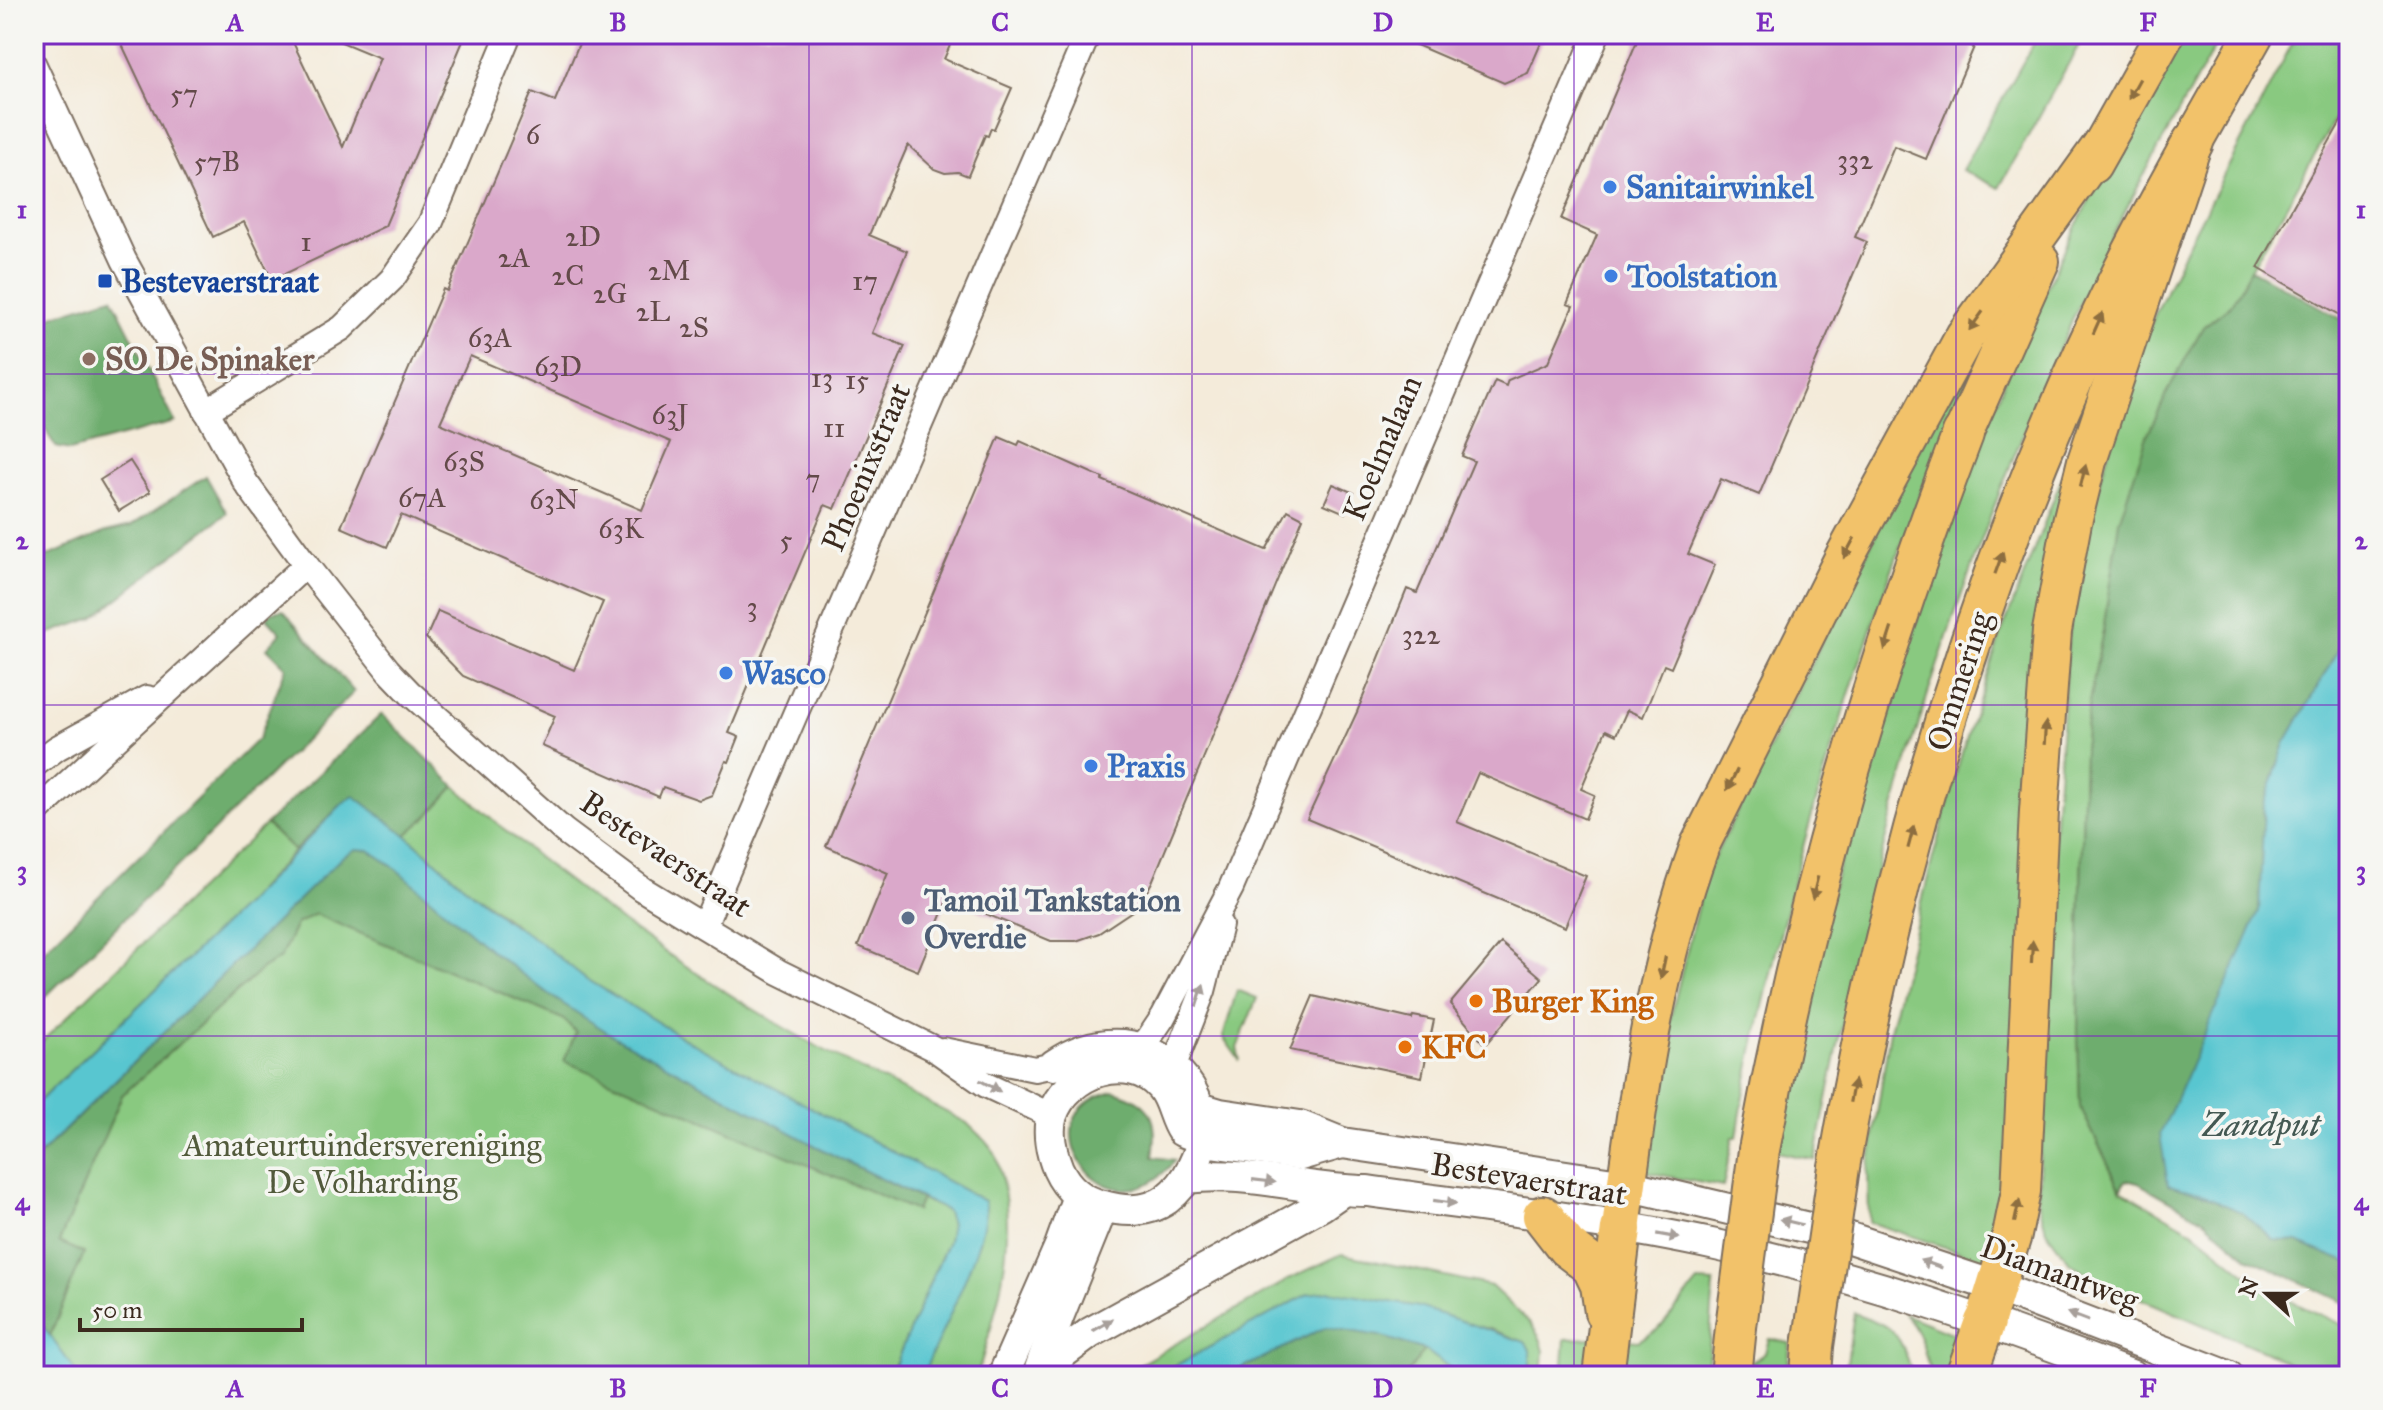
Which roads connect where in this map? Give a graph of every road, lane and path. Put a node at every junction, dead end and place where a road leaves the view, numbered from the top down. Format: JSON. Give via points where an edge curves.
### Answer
{"nodes":[{"id":1,"x":509,"y":34,"type":"edge"},
{"id":2,"x":1088,"y":34,"type":"edge"},
{"id":3,"x":1597,"y":34,"type":"edge"},
{"id":4,"x":2165,"y":34,"type":"edge"},
{"id":5,"x":2254,"y":34,"type":"edge"},
{"id":6,"x":34,"y":65,"type":"edge"},
{"id":7,"x":2193,"y":142,"type":"junction"},
{"id":8,"x":2103,"y":144,"type":"junction"},
{"id":9,"x":206,"y":411,"type":"junction"},
{"id":10,"x":1963,"y":434,"type":"joint"},
{"id":11,"x":306,"y":565,"type":"junction"},
{"id":12,"x":184,"y":677,"type":"junction"},
{"id":13,"x":34,"y":765,"type":"edge"},
{"id":14,"x":34,"y":814,"type":"edge"},
{"id":15,"x":1231,"y":888,"type":"junction"},
{"id":16,"x":704,"y":926,"type":"junction"},
{"id":17,"x":933,"y":1048,"type":"junction"},
{"id":18,"x":1129,"y":1058,"type":"junction"},
{"id":19,"x":1054,"y":1065,"type":"joint"},
{"id":20,"x":1173,"y":1068,"type":"junction"},
{"id":21,"x":1200,"y":1108,"type":"junction"},
{"id":22,"x":1052,"y":1116,"type":"junction"},
{"id":23,"x":1202,"y":1140,"type":"junction"},
{"id":24,"x":1342,"y":1143,"type":"junction"},
{"id":25,"x":1187,"y":1178,"type":"junction"},
{"id":26,"x":1627,"y":1185,"type":"junction"},
{"id":27,"x":1342,"y":1191,"type":"junction"},
{"id":28,"x":1090,"y":1201,"type":"junction"},
{"id":29,"x":1543,"y":1216,"type":"junction"},
{"id":30,"x":1621,"y":1229,"type":"junction"},
{"id":31,"x":1866,"y":1242,"type":"joint"},
{"id":32,"x":1857,"y":1280,"type":"joint"},
{"id":33,"x":1991,"y":1304,"type":"junction"},
{"id":34,"x":1608,"y":1329,"type":"junction"},
{"id":35,"x":1812,"y":1361,"type":"edge"},
{"id":36,"x":1038,"y":1373,"type":"edge"},
{"id":37,"x":1003,"y":1376,"type":"edge"},
{"id":38,"x":1603,"y":1376,"type":"edge"},
{"id":39,"x":1731,"y":1376,"type":"edge"},
{"id":40,"x":1966,"y":1376,"type":"edge"},
{"id":41,"x":2133,"y":1376,"type":"edge"},
{"id":42,"x":2228,"y":1376,"type":"edge"}],
"edges":[{"from":1,"to":9,"type":"street","via":[[430,224],[392,279],[342,328]]},
{"from":2,"to":16,"type":"street","name":"Phoenixstraat"},
{"from":3,"to":15,"type":"street","name":"Koelmalaan"},
{"from":4,"to":8,"type":"main road","one_way":true},
{"from":5,"to":7,"type":"main road","name":"Ommering"},
{"from":6,"to":9,"type":"street","name":"Bestevaerstraat","via":[[124,260]]},
{"from":33,"to":7,"type":"main road","one_way":true,"via":[[2021,1191],[2039,811],[2059,589],[2087,461]]},
{"from":35,"to":7,"type":"highway","name":"Ommering","one_way":true,"bridge":true,"via":[[1861,1041],[1963,663],[2078,368]]},
{"from":8,"to":10,"type":"main road","via":[[2033,274]]},
{"from":8,"to":26,"type":"main road","one_way":true,"via":[[1965,336],[1846,554],[1700,845],[1664,962]]},
{"from":9,"to":11,"type":"street","name":"Bestevaerstraat","via":[[246,483]]},
{"from":10,"to":39,"type":"highway","one_way":true,"bridge":true,"via":[[1850,761],[1786,1010],[1759,1150]]},
{"from":11,"to":12,"type":"street"},
{"from":11,"to":16,"type":"street","name":"Bestevaerstraat","via":[[410,693],[564,831],[642,889]]},
{"from":12,"to":13,"type":"street"},
{"from":12,"to":14,"type":"street"},
{"from":15,"to":18,"type":"street","name":"Koelmalaan","via":[[1163,1017]]},
{"from":20,"to":15,"type":"street","name":"Koelmalaan","one_way":true,"via":[[1203,991]]},
{"from":16,"to":17,"type":"street","name":"Bestevaerstraat","via":[[779,972]]},
{"from":17,"to":19,"type":"street","via":[[1035,1069]]},
{"from":17,"to":22,"type":"street","name":"Bestevaerstraat","one_way":true,"via":[[986,1085]]},
{"from":18,"to":19,"type":"street","via":[[1121,1045],[1091,1047]]},
{"from":18,"to":20,"type":"street"},
{"from":18,"to":22,"type":"street","via":[[1072,1085]]},
{"from":18,"to":23,"type":"street","via":[[1168,1098],[1182,1131]]},
{"from":20,"to":21,"type":"street","via":[[1192,1088]]},
{"from":21,"to":23,"type":"street"},
{"from":21,"to":24,"type":"street","name":"Bestevaerstraat","via":[[1300,1126]]},
{"from":22,"to":28,"type":"street","via":[[1051,1145],[1060,1173]]},
{"from":23,"to":24,"type":"street","name":"Bestevaerstraat","via":[[1300,1155]]},
{"from":23,"to":25,"type":"street"},
{"from":24,"to":26,"type":"street","name":"Bestevaerstraat"},
{"from":25,"to":27,"type":"street","name":"Bestevaerstraat","one_way":true,"via":[[1212,1174]]},
{"from":25,"to":28,"type":"street","via":[[1165,1201],[1134,1211]]},
{"from":26,"to":30,"type":"main road"},
{"from":31,"to":26,"type":"street","name":"Bestevaerstraat","one_way":true},
{"from":27,"to":29,"type":"street","name":"Bestevaerstraat","one_way":true},
{"from":36,"to":27,"type":"street","one_way":true,"via":[[1106,1323]]},
{"from":28,"to":36,"type":"street"},
{"from":28,"to":37,"type":"street","via":[[1060,1246]]},
{"from":29,"to":30,"type":"street","name":"Bestevaerstraat"},
{"from":29,"to":34,"type":"highway","via":[[1598,1276]]},
{"from":30,"to":32,"type":"street","name":"Bestevaerstraat","one_way":true,"via":[[1714,1244]]},
{"from":30,"to":34,"type":"highway"},
{"from":33,"to":31,"type":"street","name":"Diamantweg","one_way":true},
{"from":32,"to":33,"type":"street","name":"Diamantweg"},
{"from":33,"to":40,"type":"highway"},
{"from":33,"to":41,"type":"street","name":"Diamantweg"},
{"from":42,"to":33,"type":"street","name":"Diamantweg","one_way":true},
{"from":34,"to":38,"type":"highway"}]}
